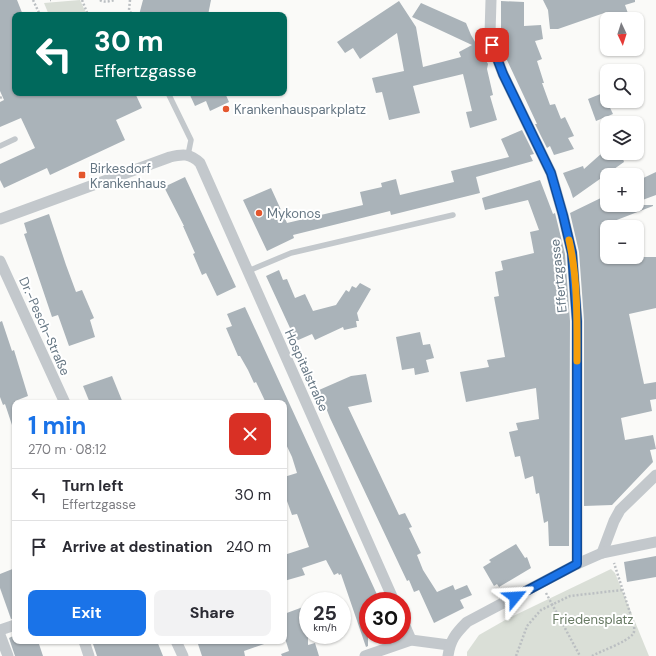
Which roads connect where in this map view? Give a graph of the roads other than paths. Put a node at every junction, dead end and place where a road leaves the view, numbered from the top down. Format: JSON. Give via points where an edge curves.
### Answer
{"nodes":[{"id":1,"x":491,"y":0,"type":"edge"},
{"id":2,"x":169,"y":96,"type":"edge"},
{"id":3,"x":15,"y":140,"type":"dead end"},
{"id":4,"x":0,"y":146,"type":"edge"},
{"id":5,"x":188,"y":155,"type":"junction"},
{"id":6,"x":453,"y":215,"type":"dead end"},
{"id":7,"x":0,"y":219,"type":"edge"},
{"id":8,"x":0,"y":261,"type":"edge"},
{"id":9,"x":248,"y":271,"type":"junction"},
{"id":10,"x":64,"y":400,"type":"edge"},
{"id":11,"x":656,"y":474,"type":"edge"},
{"id":12,"x":656,"y":542,"type":"edge"},
{"id":13,"x":606,"y":552,"type":"junction"},
{"id":14,"x":577,"y":564,"type":"junction"},
{"id":15,"x":390,"y":592,"type":"edge"},
{"id":16,"x":12,"y":626,"type":"edge"},
{"id":17,"x":0,"y":630,"type":"edge"},
{"id":18,"x":0,"y":635,"type":"edge"},
{"id":19,"x":411,"y":640,"type":"edge"},
{"id":20,"x":85,"y":644,"type":"edge"},
{"id":21,"x":177,"y":644,"type":"edge"},
{"id":22,"x":400,"y":644,"type":"edge"},
{"id":23,"x":449,"y":651,"type":"edge"},
{"id":24,"x":8,"y":656,"type":"edge"},
{"id":25,"x":89,"y":656,"type":"edge"},
{"id":26,"x":183,"y":656,"type":"edge"},
{"id":27,"x":365,"y":656,"type":"edge"}],
"edges":[{"from":1,"to":14,"type":"street","name":"Effertzgasse","via":[[492,45],[503,74],[551,173],[572,253],[577,321]]},
{"from":2,"to":5,"type":"lane","via":[[191,140]]},
{"from":3,"to":4,"type":"lane"},
{"from":5,"to":7,"type":"street","via":[[170,157]]},
{"from":5,"to":9,"type":"street","name":"Hospitalstraße","via":[[200,163]]},
{"from":6,"to":9,"type":"lane","via":[[291,253]]},
{"from":8,"to":10,"type":"street","name":"Dr.-Pesch-Straße"},
{"from":9,"to":15,"type":"street","name":"Hospitalstraße"},
{"from":11,"to":13,"type":"street","via":[[620,510],[614,521]]},
{"from":12,"to":13,"type":"street"},
{"from":13,"to":14,"type":"street"},
{"from":14,"to":23,"type":"street","via":[[468,622],[456,633]]},
{"from":16,"to":17,"type":"street"},
{"from":18,"to":24,"type":"street"},
{"from":19,"to":23,"type":"street"},
{"from":20,"to":25,"type":"street"},
{"from":21,"to":26,"type":"street"},
{"from":22,"to":27,"type":"street"}]}
